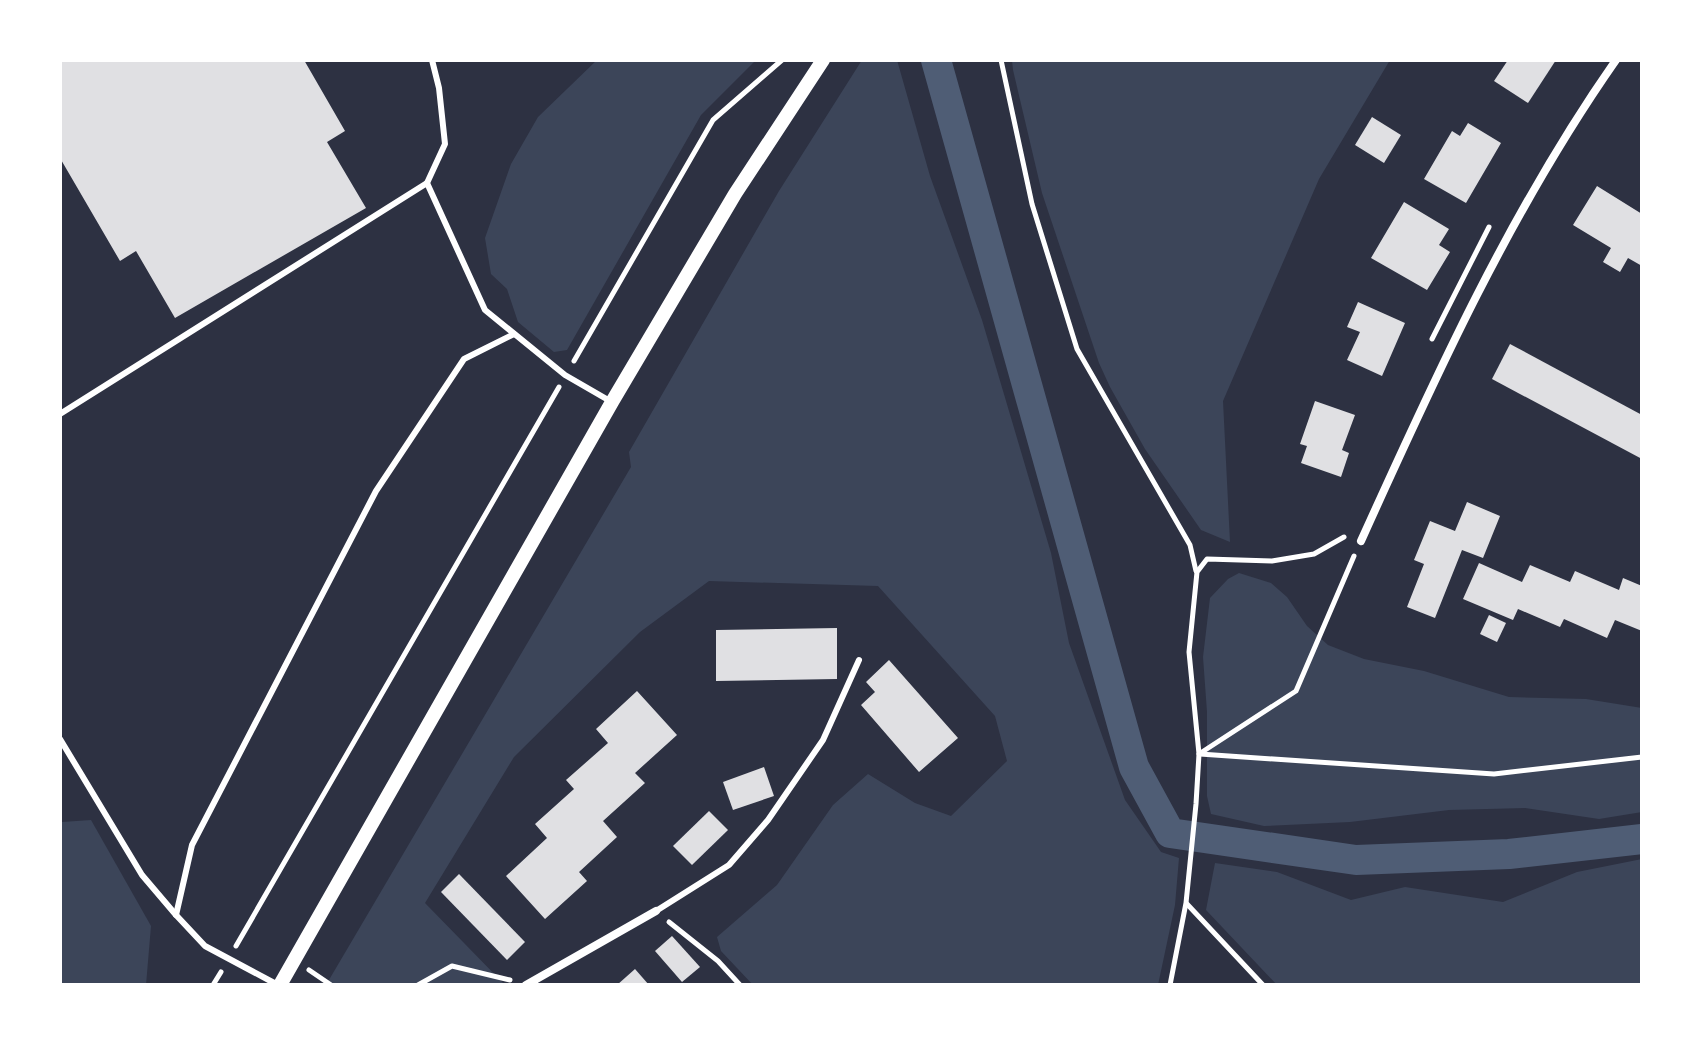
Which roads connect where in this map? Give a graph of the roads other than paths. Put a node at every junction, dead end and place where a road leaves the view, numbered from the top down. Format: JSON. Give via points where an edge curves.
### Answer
{"nodes":[{"id":1,"x":432,"y":60,"type":"edge"},
{"id":2,"x":823,"y":60,"type":"edge"},
{"id":3,"x":1616,"y":60,"type":"edge"},
{"id":4,"x":427,"y":183,"type":"junction"},
{"id":5,"x":514,"y":334,"type":"junction"},
{"id":6,"x":612,"y":402,"type":"junction"},
{"id":7,"x":60,"y":414,"type":"edge"},
{"id":8,"x":1361,"y":541,"type":"road end"},
{"id":9,"x":859,"y":660,"type":"dead end"},
{"id":10,"x":60,"y":739,"type":"edge"},
{"id":11,"x":68,"y":754,"type":"junction"},
{"id":12,"x":60,"y":759,"type":"edge"},
{"id":13,"x":656,"y":911,"type":"joint"},
{"id":14,"x":176,"y":915,"type":"junction"},
{"id":15,"x":279,"y":985,"type":"edge"},
{"id":16,"x":527,"y":985,"type":"edge"}],
"edges":[{"from":1,"to":4,"type":"lane","via":[[445,144]]},
{"from":2,"to":6,"type":"street","via":[[735,194]]},
{"from":3,"to":8,"type":"street","via":[[1542,174],[1470,305]]},
{"from":4,"to":5,"type":"lane","via":[[485,310]]},
{"from":4,"to":7,"type":"lane"},
{"from":5,"to":6,"type":"lane","via":[[565,375]]},
{"from":5,"to":14,"type":"lane","via":[[464,359],[376,491],[192,845]]},
{"from":6,"to":15,"type":"street"},
{"from":9,"to":13,"type":"lane","via":[[823,740],[768,820],[729,865]]},
{"from":10,"to":11,"type":"lane"},
{"from":11,"to":12,"type":"lane"},
{"from":11,"to":14,"type":"lane","via":[[142,875]]},
{"from":13,"to":16,"type":"street"},
{"from":14,"to":15,"type":"lane","via":[[205,946]]}]}
